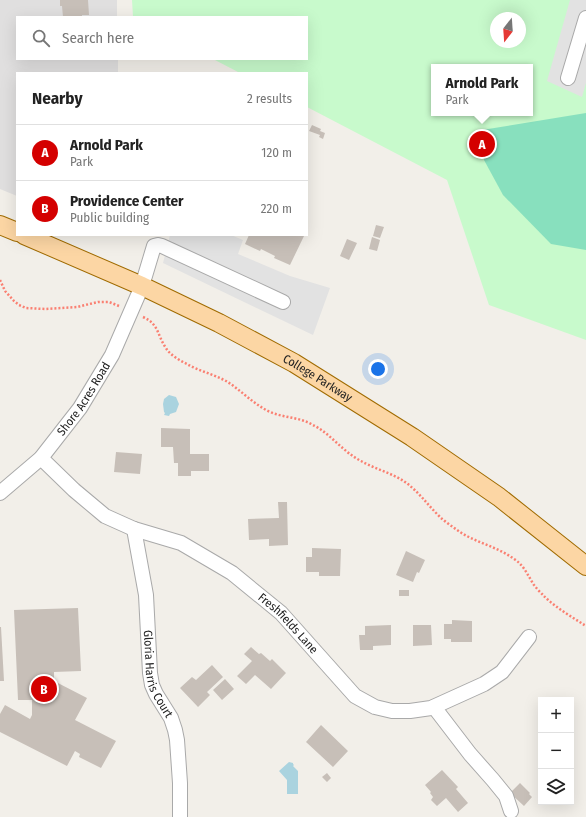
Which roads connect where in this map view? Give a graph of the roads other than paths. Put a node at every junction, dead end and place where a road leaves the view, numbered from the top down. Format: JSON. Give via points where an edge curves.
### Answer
{"nodes":[{"id":1,"x":586,"y":18,"type":"edge"},
{"id":2,"x":568,"y":78,"type":"dead end"},
{"id":3,"x":0,"y":225,"type":"edge"},
{"id":4,"x":16,"y":232,"type":"edge"},
{"id":5,"x":26,"y":236,"type":"edge"},
{"id":6,"x":142,"y":286,"type":"junction"},
{"id":7,"x":283,"y":302,"type":"dead end"},
{"id":8,"x":41,"y":458,"type":"junction"},
{"id":9,"x":0,"y":493,"type":"edge"},
{"id":10,"x":134,"y":529,"type":"junction"},
{"id":11,"x":586,"y":566,"type":"edge"},
{"id":12,"x":529,"y":637,"type":"dead end"},
{"id":13,"x":434,"y":706,"type":"junction"},
{"id":14,"x":511,"y":811,"type":"dead end"},
{"id":15,"x":180,"y":817,"type":"edge"}],
"edges":[{"from":1,"to":2,"type":"street"},
{"from":3,"to":4,"type":"main road"},
{"from":5,"to":6,"type":"main road","name":"College Parkway"},
{"from":6,"to":7,"type":"street","name":"Shore Acres Road","via":[[154,246],[158,245]]},
{"from":6,"to":8,"type":"street","name":"Shore Acres Road","via":[[112,355],[80,408]]},
{"from":6,"to":11,"type":"main road","name":"College Parkway","via":[[294,363],[412,437],[499,497]]},
{"from":8,"to":9,"type":"street","name":"Shore Acres Road"},
{"from":8,"to":10,"type":"street","name":"Freshfields Lane","via":[[105,516]]},
{"from":10,"to":13,"type":"street","name":"Freshfields Lane","via":[[181,543],[232,573],[281,613],[355,696],[374,707],[392,711],[410,711]]},
{"from":10,"to":15,"type":"street","name":"Gloria Harris Court","via":[[146,595],[152,685],[171,718],[177,740]]},
{"from":12,"to":13,"type":"street","name":"Freshfields Lane","via":[[502,672],[484,684]]},
{"from":13,"to":14,"type":"street","via":[[506,796]]}]}
